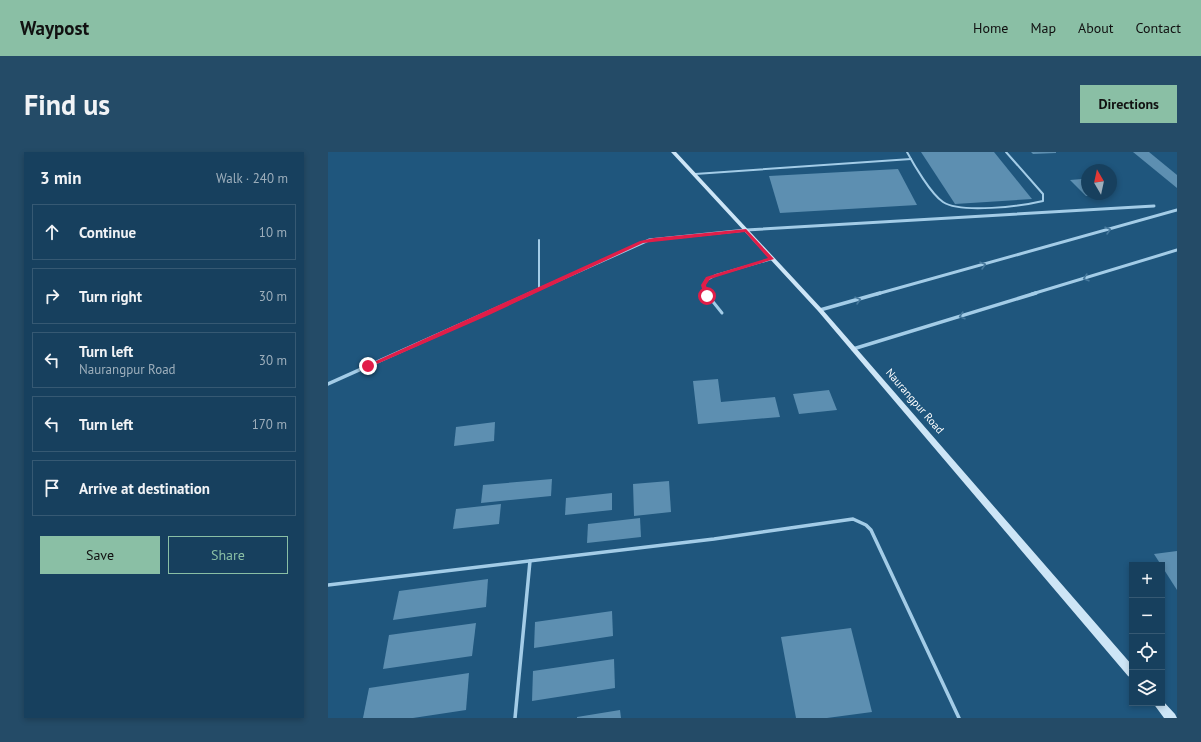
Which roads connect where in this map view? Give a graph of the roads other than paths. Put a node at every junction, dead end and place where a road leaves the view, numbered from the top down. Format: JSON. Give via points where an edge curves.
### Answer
{"nodes":[{"id":1,"x":673,"y":152,"type":"edge"},
{"id":2,"x":907,"y":152,"type":"edge"},
{"id":3,"x":1006,"y":152,"type":"edge"},
{"id":4,"x":911,"y":158,"type":"junction"},
{"id":5,"x":695,"y":174,"type":"junction"},
{"id":6,"x":1154,"y":206,"type":"dead end"},
{"id":7,"x":1177,"y":210,"type":"edge"},
{"id":8,"x":746,"y":230,"type":"junction"},
{"id":9,"x":539,"y":240,"type":"dead end"},
{"id":10,"x":1177,"y":250,"type":"edge"},
{"id":11,"x":772,"y":259,"type":"junction"},
{"id":12,"x":539,"y":289,"type":"junction"},
{"id":13,"x":820,"y":310,"type":"junction"},
{"id":14,"x":722,"y":313,"type":"dead end"},
{"id":15,"x":853,"y":349,"type":"junction"},
{"id":16,"x":328,"y":384,"type":"edge"},
{"id":17,"x":530,"y":561,"type":"junction"},
{"id":18,"x":328,"y":585,"type":"edge"},
{"id":19,"x":1129,"y":670,"type":"edge"},
{"id":20,"x":1161,"y":706,"type":"edge"},
{"id":21,"x":515,"y":718,"type":"edge"},
{"id":22,"x":959,"y":718,"type":"edge"},
{"id":23,"x":1171,"y":718,"type":"edge"}],
"edges":[{"from":1,"to":5,"type":"street","name":"Naurangpur Road"},
{"from":2,"to":4,"type":"lane"},
{"from":3,"to":4,"type":"lane","via":[[1042,194],[1043,201],[1002,206],[954,207],[942,202]]},
{"from":4,"to":5,"type":"lane"},
{"from":5,"to":8,"type":"street","name":"Naurangpur Road"},
{"from":6,"to":8,"type":"street"},
{"from":13,"to":7,"type":"street","one_way":true},
{"from":8,"to":11,"type":"street","name":"Naurangpur Road"},
{"from":8,"to":12,"type":"street","via":[[645,241]]},
{"from":9,"to":12,"type":"lane"},
{"from":10,"to":15,"type":"street","one_way":true},
{"from":11,"to":13,"type":"street","name":"Naurangpur Road"},
{"from":11,"to":14,"type":"lane","via":[[716,274],[705,281],[704,290]]},
{"from":12,"to":16,"type":"street"},
{"from":13,"to":15,"type":"street","name":"Naurangpur Road"},
{"from":15,"to":19,"type":"street","name":"Naurangpur Road"},
{"from":17,"to":18,"type":"lane"},
{"from":17,"to":21,"type":"lane"},
{"from":17,"to":22,"type":"lane","via":[[714,539],[846,519],[859,521],[871,530]]},
{"from":20,"to":23,"type":"street"}]}
